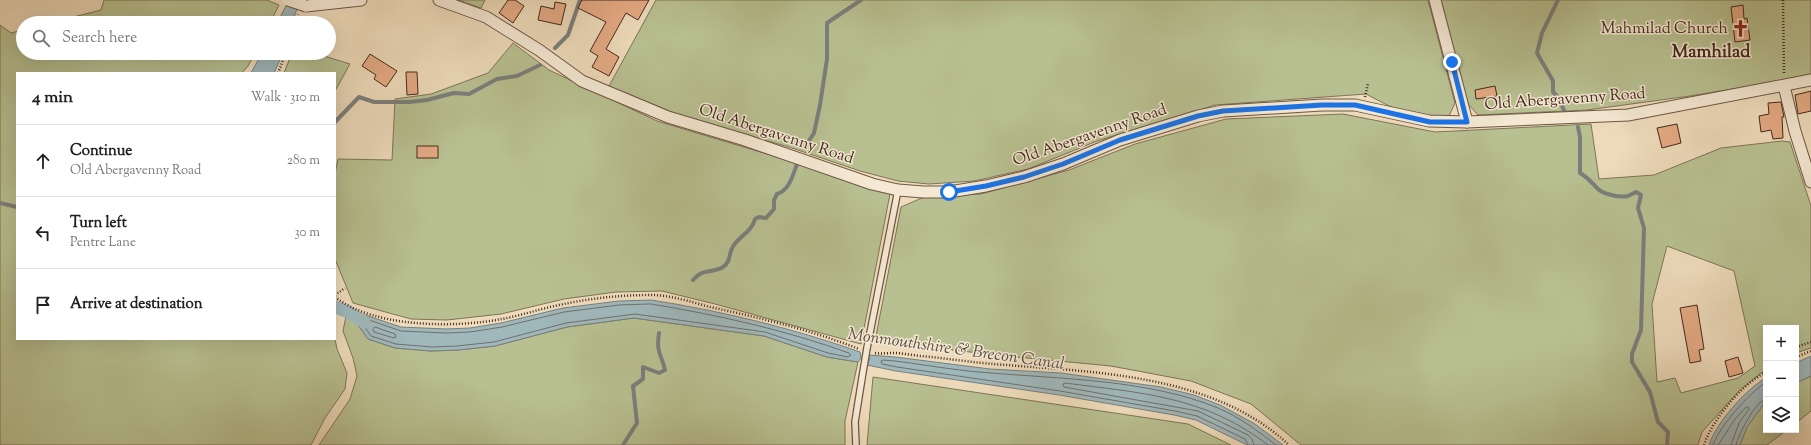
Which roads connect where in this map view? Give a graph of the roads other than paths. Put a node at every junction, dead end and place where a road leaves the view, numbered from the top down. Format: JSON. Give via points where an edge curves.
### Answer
{"nodes":[{"id":1,"x":288,"y":0,"type":"edge"},
{"id":2,"x":361,"y":0,"type":"edge"},
{"id":3,"x":439,"y":0,"type":"edge"},
{"id":4,"x":1435,"y":0,"type":"edge"},
{"id":5,"x":1811,"y":80,"type":"edge"},
{"id":6,"x":1784,"y":86,"type":"junction"},
{"id":7,"x":1467,"y":122,"type":"junction"},
{"id":8,"x":1811,"y":182,"type":"edge"},
{"id":9,"x":898,"y":190,"type":"junction"},
{"id":10,"x":856,"y":445,"type":"edge"}],
"edges":[{"from":1,"to":2,"type":"street","bridge":true,"via":[[306,6]]},
{"from":3,"to":9,"type":"street","name":"Old Abergavenny Road","via":[[486,17],[582,81],[668,117],[745,140],[872,184]]},
{"from":4,"to":7,"type":"street"},
{"from":5,"to":6,"type":"street","name":"Old Abergavenny Road"},
{"from":6,"to":7,"type":"street","name":"Old Abergavenny Road","via":[[1628,115]]},
{"from":6,"to":8,"type":"street"},
{"from":7,"to":9,"type":"street","name":"Old Abergavenny Road","via":[[1430,122],[1355,105],[1223,111],[1120,140],[1024,177],[949,192]]},
{"from":9,"to":10,"type":"lane","bridge":true,"via":[[864,349],[855,422]]}]}
